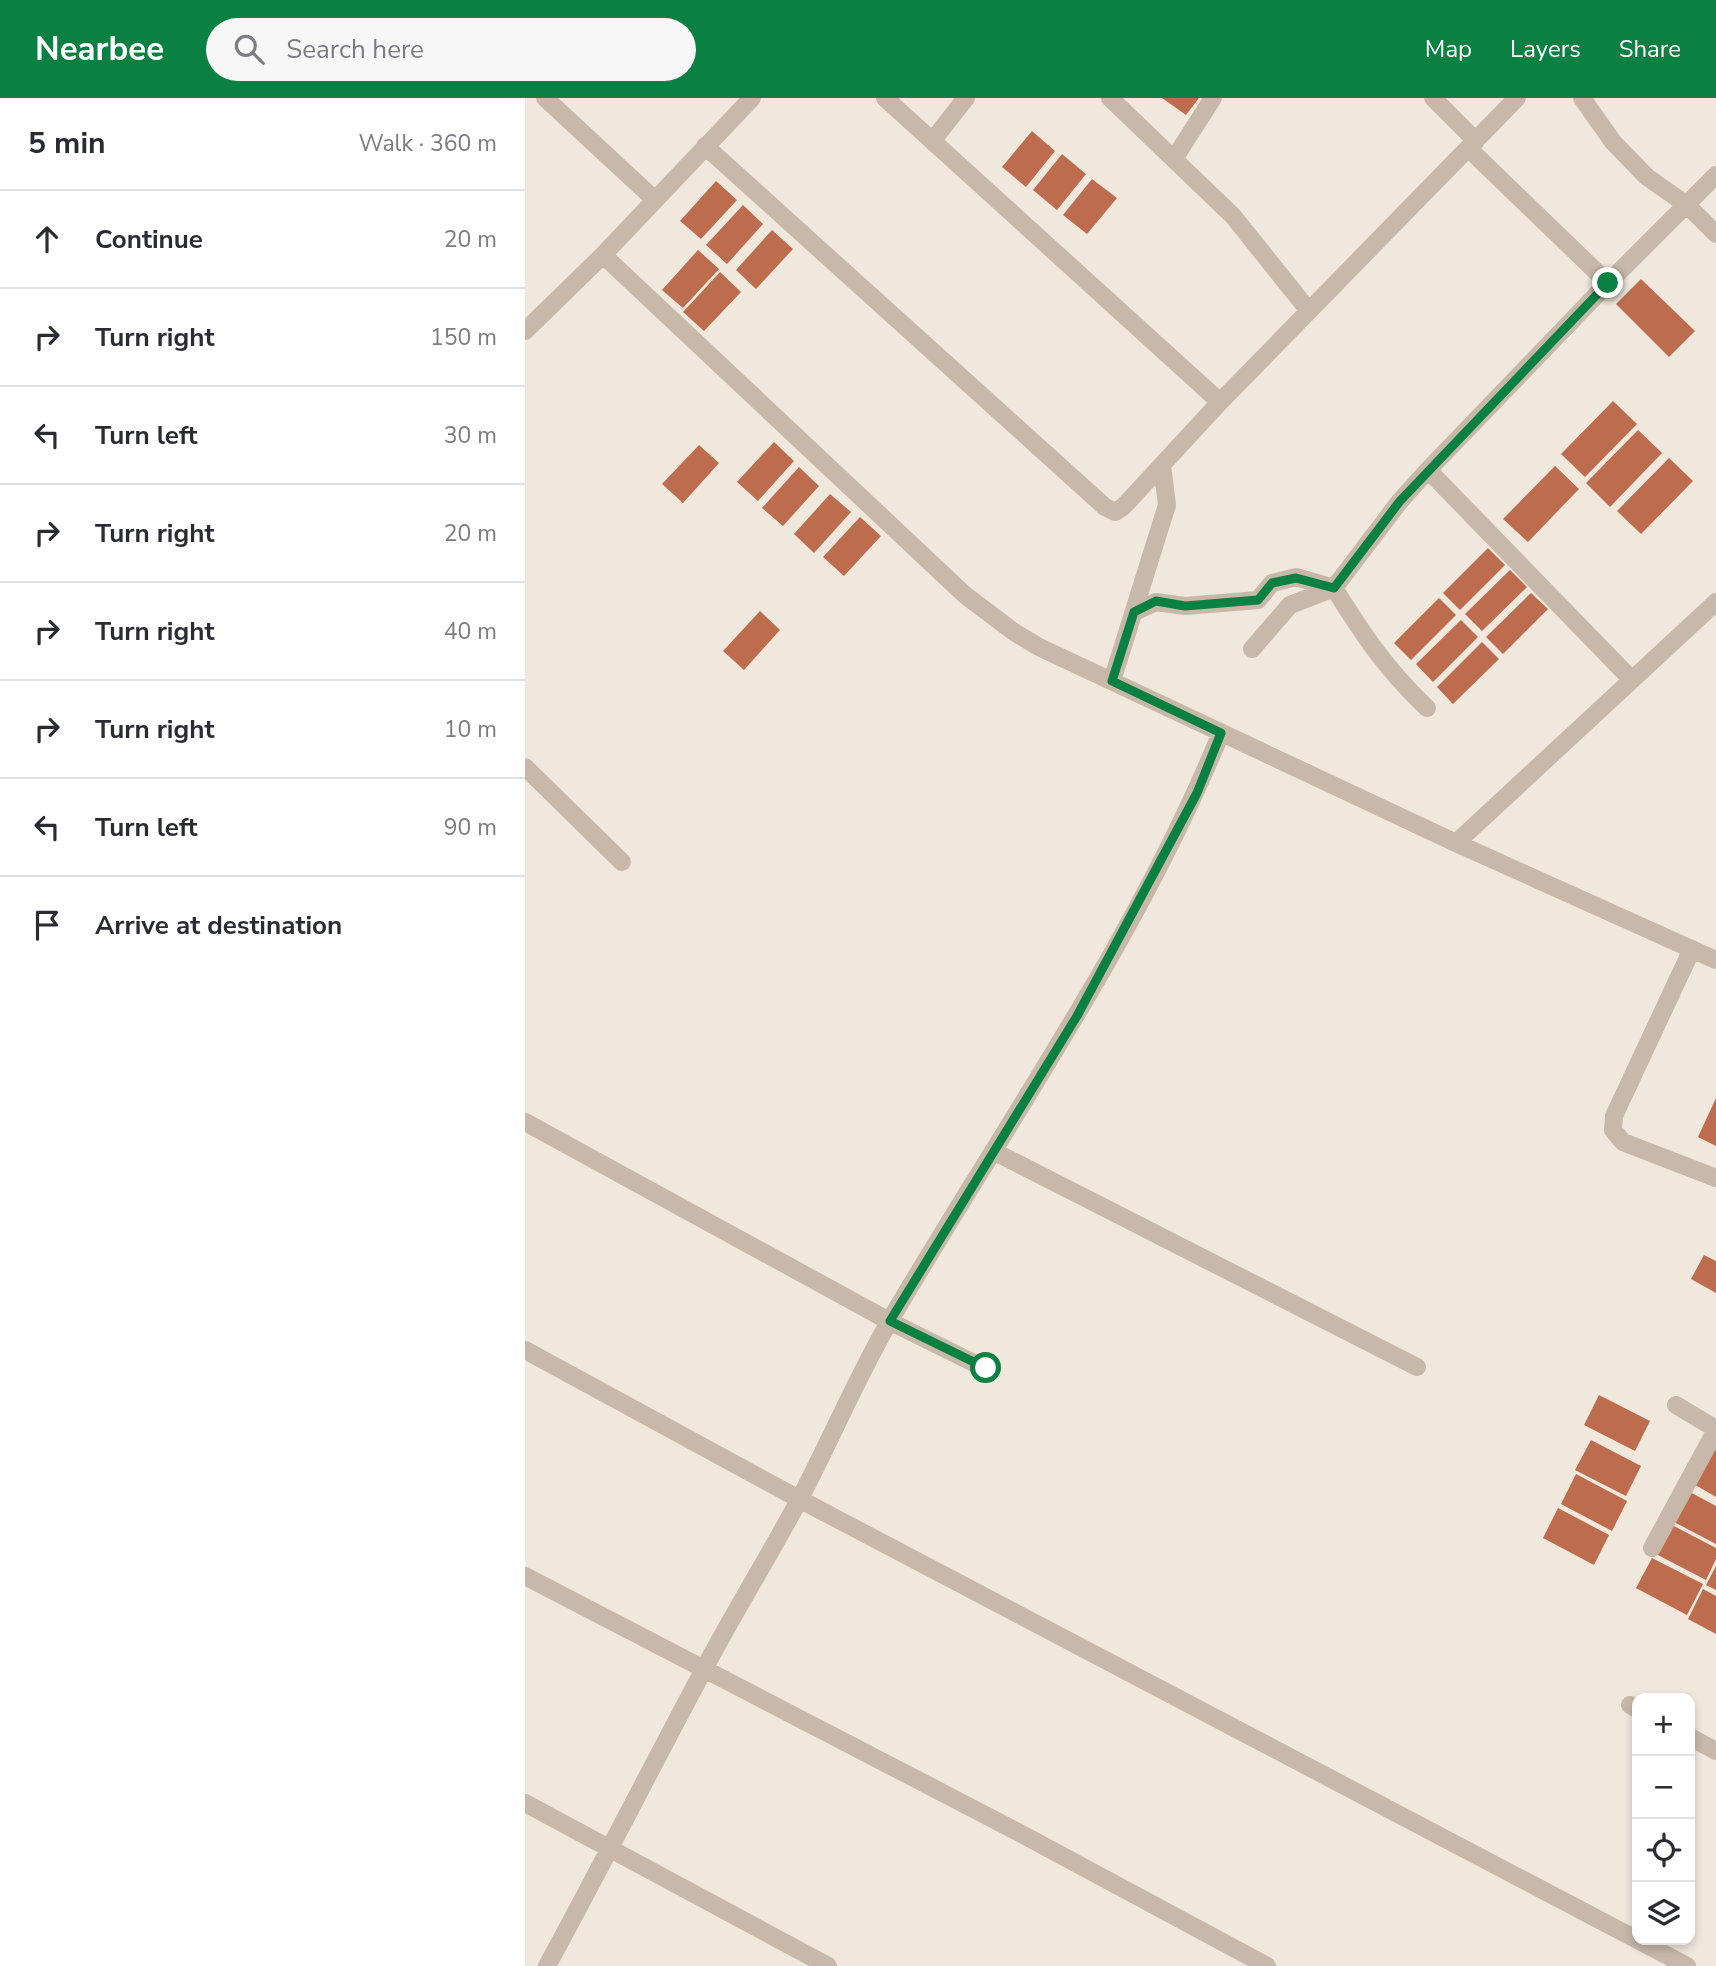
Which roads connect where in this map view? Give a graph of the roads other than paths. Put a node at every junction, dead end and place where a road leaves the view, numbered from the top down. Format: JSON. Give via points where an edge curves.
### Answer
{"nodes":[{"id":1,"x":545,"y":98,"type":"edge"},
{"id":2,"x":752,"y":98,"type":"edge"},
{"id":3,"x":885,"y":98,"type":"edge"},
{"id":4,"x":966,"y":98,"type":"edge"},
{"id":5,"x":1110,"y":98,"type":"edge"},
{"id":6,"x":1213,"y":98,"type":"edge"},
{"id":7,"x":1433,"y":98,"type":"edge"},
{"id":8,"x":1517,"y":98,"type":"edge"},
{"id":9,"x":1582,"y":98,"type":"edge"},
{"id":10,"x":933,"y":140,"type":"junction"},
{"id":11,"x":1472,"y":144,"type":"junction"},
{"id":12,"x":705,"y":146,"type":"junction"},
{"id":13,"x":1174,"y":159,"type":"junction"},
{"id":14,"x":1716,"y":176,"type":"edge"},
{"id":15,"x":654,"y":199,"type":"junction"},
{"id":16,"x":1687,"y":205,"type":"junction"},
{"id":17,"x":1716,"y":233,"type":"edge"},
{"id":18,"x":603,"y":255,"type":"junction"},
{"id":19,"x":1608,"y":283,"type":"junction"},
{"id":20,"x":1309,"y":311,"type":"junction"},
{"id":21,"x":525,"y":331,"type":"edge"},
{"id":22,"x":1220,"y":402,"type":"junction"},
{"id":23,"x":1162,"y":465,"type":"junction"},
{"id":24,"x":1428,"y":470,"type":"junction"},
{"id":25,"x":1334,"y":588,"type":"junction"},
{"id":26,"x":1716,"y":602,"type":"edge"},
{"id":27,"x":1134,"y":612,"type":"junction"},
{"id":28,"x":1252,"y":649,"type":"dead end"},
{"id":29,"x":1632,"y":680,"type":"junction"},
{"id":30,"x":1112,"y":681,"type":"junction"},
{"id":31,"x":1427,"y":708,"type":"dead end"},
{"id":32,"x":1221,"y":733,"type":"junction"},
{"id":33,"x":525,"y":767,"type":"edge"},
{"id":34,"x":1456,"y":842,"type":"junction"},
{"id":35,"x":622,"y":862,"type":"dead end"},
{"id":36,"x":1692,"y":949,"type":"junction"},
{"id":37,"x":1716,"y":960,"type":"edge"},
{"id":38,"x":525,"y":1122,"type":"edge"},
{"id":39,"x":993,"y":1152,"type":"junction"},
{"id":40,"x":1716,"y":1178,"type":"edge"},
{"id":41,"x":890,"y":1321,"type":"junction"},
{"id":42,"x":525,"y":1350,"type":"edge"},
{"id":43,"x":1417,"y":1367,"type":"dead end"},
{"id":44,"x":986,"y":1368,"type":"dead end"},
{"id":45,"x":1676,"y":1405,"type":"dead end"},
{"id":46,"x":1716,"y":1429,"type":"edge"},
{"id":47,"x":799,"y":1499,"type":"junction"},
{"id":48,"x":1652,"y":1548,"type":"dead end"},
{"id":49,"x":525,"y":1576,"type":"edge"},
{"id":50,"x":703,"y":1671,"type":"junction"},
{"id":51,"x":1695,"y":1740,"type":"edge"},
{"id":52,"x":1716,"y":1751,"type":"edge"},
{"id":53,"x":525,"y":1803,"type":"edge"},
{"id":54,"x":612,"y":1848,"type":"junction"},
{"id":55,"x":547,"y":1966,"type":"edge"},
{"id":56,"x":828,"y":1966,"type":"edge"},
{"id":57,"x":1267,"y":1966,"type":"edge"},
{"id":58,"x":1687,"y":1966,"type":"edge"}],
"edges":[{"from":1,"to":15,"type":"street"},
{"from":2,"to":12,"type":"street"},
{"from":3,"to":10,"type":"street"},
{"from":4,"to":10,"type":"street"},
{"from":5,"to":13,"type":"street"},
{"from":6,"to":13,"type":"street"},
{"from":7,"to":11,"type":"street"},
{"from":8,"to":11,"type":"street"},
{"from":9,"to":16,"type":"street","via":[[1647,177]]},
{"from":10,"to":22,"type":"street"},
{"from":11,"to":19,"type":"street"},
{"from":11,"to":20,"type":"street"},
{"from":12,"to":15,"type":"street"},
{"from":12,"to":23,"type":"street","via":[[1105,507],[1115,512],[1122,507]]},
{"from":13,"to":20,"type":"street","via":[[1233,216]]},
{"from":14,"to":16,"type":"street"},
{"from":15,"to":18,"type":"street"},
{"from":16,"to":17,"type":"street"},
{"from":16,"to":19,"type":"street"},
{"from":18,"to":21,"type":"street"},
{"from":18,"to":30,"type":"street","via":[[965,595],[1014,632]]},
{"from":19,"to":24,"type":"street"},
{"from":20,"to":22,"type":"street"},
{"from":22,"to":23,"type":"street"},
{"from":23,"to":27,"type":"street","via":[[1167,505]]},
{"from":24,"to":25,"type":"street"},
{"from":24,"to":29,"type":"street"},
{"from":25,"to":27,"type":"street","via":[[1296,578],[1272,583],[1258,600],[1185,606],[1156,601]]},
{"from":25,"to":28,"type":"street","via":[[1290,605]]},
{"from":25,"to":31,"type":"street","via":[[1374,651]]},
{"from":26,"to":29,"type":"street"},
{"from":27,"to":30,"type":"street"},
{"from":29,"to":34,"type":"street"},
{"from":30,"to":32,"type":"street"},
{"from":32,"to":34,"type":"street"},
{"from":32,"to":39,"type":"street","via":[[1197,793],[1077,1016]]},
{"from":33,"to":35,"type":"street"},
{"from":34,"to":36,"type":"street"},
{"from":36,"to":37,"type":"street"},
{"from":36,"to":40,"type":"street","via":[[1614,1116],[1613,1130],[1623,1142]]},
{"from":38,"to":41,"type":"street"},
{"from":39,"to":41,"type":"street"},
{"from":39,"to":43,"type":"street"},
{"from":41,"to":44,"type":"street"},
{"from":41,"to":47,"type":"street"},
{"from":42,"to":47,"type":"street"},
{"from":45,"to":46,"type":"street"},
{"from":46,"to":48,"type":"street"},
{"from":47,"to":50,"type":"street"},
{"from":47,"to":58,"type":"street"},
{"from":49,"to":50,"type":"street"},
{"from":50,"to":54,"type":"street"},
{"from":50,"to":57,"type":"street"},
{"from":51,"to":52,"type":"street"},
{"from":53,"to":54,"type":"street"},
{"from":54,"to":55,"type":"street"},
{"from":54,"to":56,"type":"street"}]}
